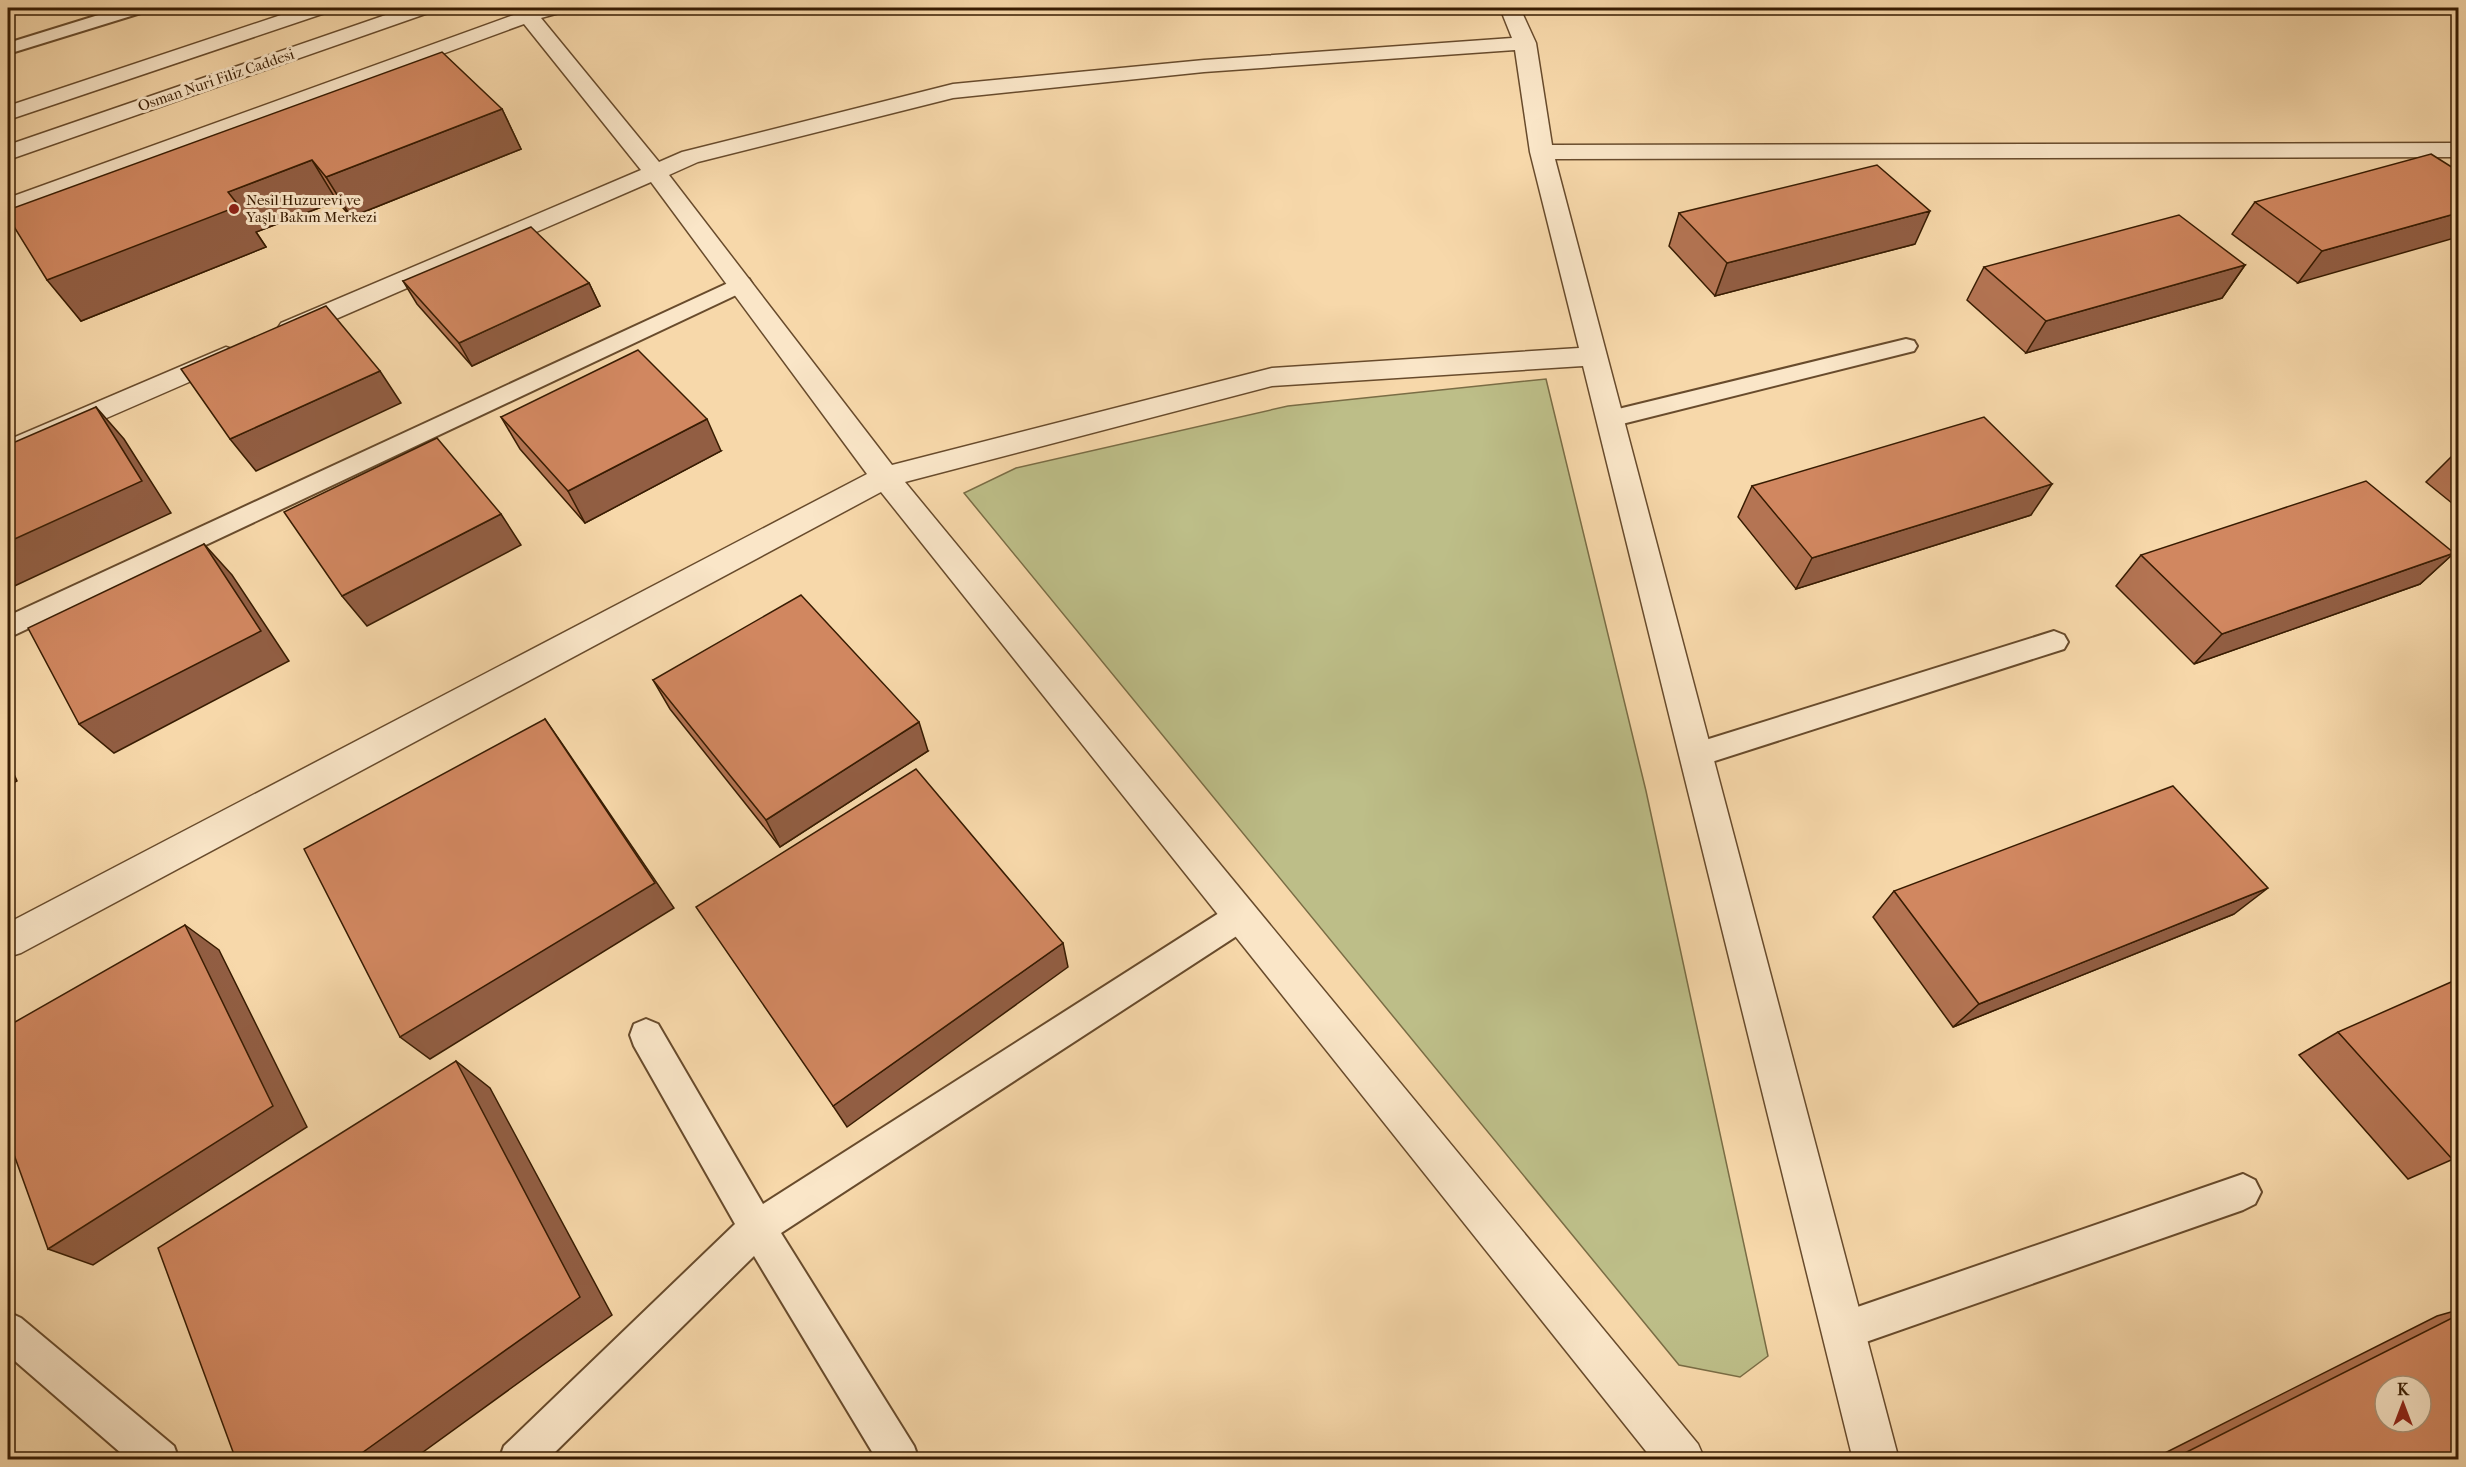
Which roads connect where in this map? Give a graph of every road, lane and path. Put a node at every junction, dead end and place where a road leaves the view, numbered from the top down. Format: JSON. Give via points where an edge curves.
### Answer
{"nodes":[{"id":1,"x":138,"y":8,"type":"edge"},
{"id":2,"x":321,"y":8,"type":"edge"},
{"id":3,"x":424,"y":8,"type":"edge"},
{"id":4,"x":1510,"y":8,"type":"edge"},
{"id":5,"x":542,"y":11,"type":"edge"},
{"id":6,"x":1525,"y":43,"type":"junction"},
{"id":7,"x":8,"y":49,"type":"edge"},
{"id":8,"x":8,"y":113,"type":"edge"},
{"id":9,"x":2458,"y":150,"type":"edge"},
{"id":10,"x":1542,"y":152,"type":"junction"},
{"id":11,"x":8,"y":153,"type":"edge"},
{"id":12,"x":656,"y":172,"type":"junction"},
{"id":13,"x":8,"y":206,"type":"edge"},
{"id":14,"x":741,"y":284,"type":"junction"},
{"id":15,"x":271,"y":337,"type":"edge"},
{"id":16,"x":249,"y":346,"type":"edge"},
{"id":17,"x":1906,"y":346,"type":"dead end"},
{"id":18,"x":1595,"y":356,"type":"junction"},
{"id":19,"x":1610,"y":419,"type":"junction"},
{"id":20,"x":8,"y":451,"type":"edge"},
{"id":21,"x":885,"y":477,"type":"junction"},
{"id":22,"x":8,"y":628,"type":"edge"},
{"id":23,"x":2055,"y":642,"type":"dead end"},
{"id":24,"x":1696,"y":755,"type":"junction"},
{"id":25,"x":1241,"y":916,"type":"junction"},
{"id":26,"x":8,"y":941,"type":"edge"},
{"id":27,"x":646,"y":1035,"type":"dead end"},
{"id":28,"x":2243,"y":1192,"type":"dead end"},
{"id":29,"x":757,"y":1228,"type":"junction"},
{"id":30,"x":8,"y":1331,"type":"edge"},
{"id":31,"x":1843,"y":1331,"type":"junction"},
{"id":32,"x":159,"y":1460,"type":"edge"},
{"id":33,"x":518,"y":1460,"type":"edge"},
{"id":34,"x":900,"y":1460,"type":"edge"},
{"id":35,"x":1682,"y":1460,"type":"edge"},
{"id":36,"x":1876,"y":1460,"type":"edge"}],
"edges":[{"from":1,"to":7,"type":"lane"},
{"from":2,"to":8,"type":"street","name":"Osman Nuri Filiz Caddesi"},
{"from":3,"to":11,"type":"street","name":"Osman Nuri Filiz Caddesi"},
{"from":4,"to":6,"type":"street"},
{"from":5,"to":12,"type":"street"},
{"from":5,"to":13,"type":"street"},
{"from":6,"to":10,"type":"street"},
{"from":6,"to":12,"type":"street","via":[[1204,66],[953,91],[690,157]]},
{"from":9,"to":10,"type":"street"},
{"from":10,"to":18,"type":"street"},
{"from":12,"to":14,"type":"street"},
{"from":12,"to":15,"type":"street"},
{"from":14,"to":21,"type":"street"},
{"from":14,"to":22,"type":"lane"},
{"from":16,"to":20,"type":"street"},
{"from":17,"to":19,"type":"lane"},
{"from":18,"to":19,"type":"street"},
{"from":18,"to":21,"type":"street","via":[[1272,377]]},
{"from":19,"to":24,"type":"street"},
{"from":21,"to":25,"type":"street"},
{"from":21,"to":26,"type":"street"},
{"from":23,"to":24,"type":"lane"},
{"from":24,"to":31,"type":"street"},
{"from":25,"to":29,"type":"lane"},
{"from":25,"to":35,"type":"street"},
{"from":27,"to":29,"type":"lane"},
{"from":28,"to":31,"type":"lane"},
{"from":29,"to":33,"type":"lane"},
{"from":29,"to":34,"type":"lane"},
{"from":30,"to":32,"type":"lane"},
{"from":31,"to":36,"type":"street"}]}
